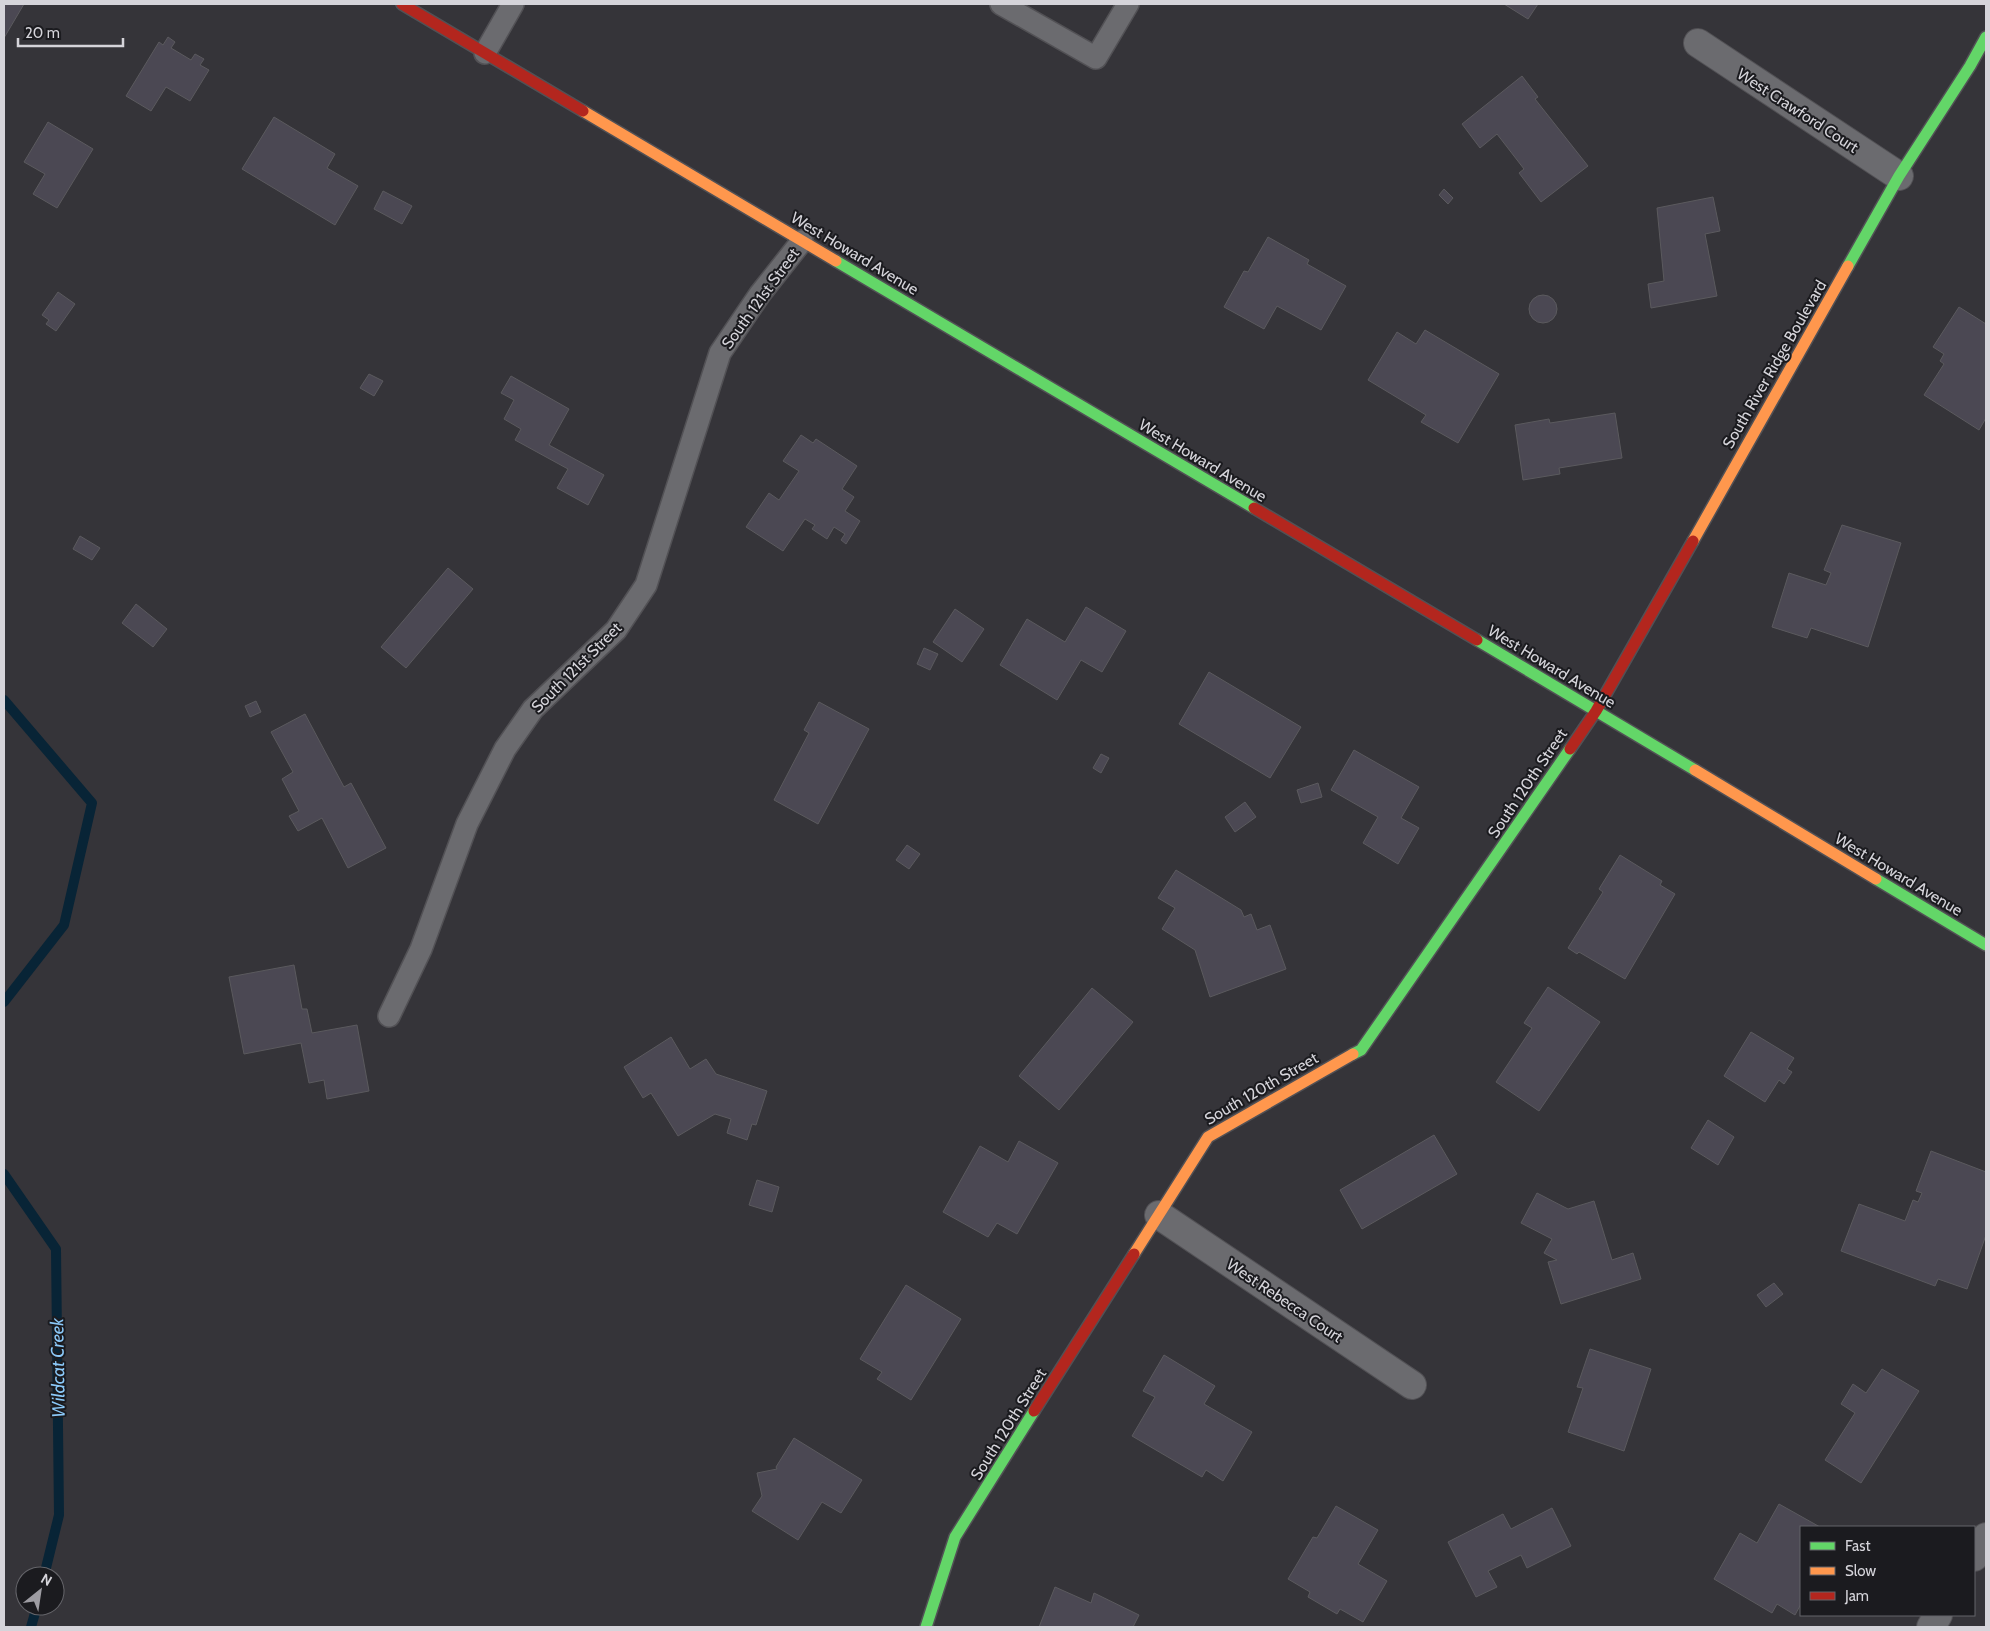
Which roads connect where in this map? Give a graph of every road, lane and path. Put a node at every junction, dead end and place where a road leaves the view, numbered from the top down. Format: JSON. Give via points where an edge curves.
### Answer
{"nodes":[{"id":1,"x":402,"y":4,"type":"edge"},
{"id":2,"x":513,"y":4,"type":"edge"},
{"id":3,"x":1001,"y":4,"type":"edge"},
{"id":4,"x":1128,"y":4,"type":"edge"},
{"id":5,"x":1986,"y":37,"type":"edge"},
{"id":6,"x":1698,"y":43,"type":"dead end"},
{"id":7,"x":485,"y":53,"type":"junction"},
{"id":8,"x":1899,"y":176,"type":"junction"},
{"id":9,"x":802,"y":241,"type":"junction"},
{"id":10,"x":1596,"y":711,"type":"junction"},
{"id":11,"x":1986,"y":945,"type":"edge"},
{"id":12,"x":389,"y":1016,"type":"dead end"},
{"id":13,"x":1159,"y":1215,"type":"junction"},
{"id":14,"x":1412,"y":1385,"type":"dead end"},
{"id":15,"x":1986,"y":1536,"type":"edge"},
{"id":16,"x":1975,"y":1555,"type":"edge"},
{"id":17,"x":1937,"y":1616,"type":"edge"},
{"id":18,"x":926,"y":1627,"type":"edge"},
{"id":19,"x":1931,"y":1627,"type":"edge"}],
"edges":[{"from":1,"to":7,"type":"street","name":"West Howard Avenue"},
{"from":2,"to":7,"type":"lane"},
{"from":3,"to":4,"type":"lane","via":[[1096,58]]},
{"from":5,"to":8,"type":"street","name":"South River Ridge Boulevard"},
{"from":6,"to":8,"type":"street","name":"West Crawford Court"},
{"from":7,"to":9,"type":"street","name":"West Howard Avenue"},
{"from":8,"to":10,"type":"street","name":"South River Ridge Boulevard"},
{"from":9,"to":10,"type":"street","name":"West Howard Avenue"},
{"from":9,"to":12,"type":"lane","name":"South 121st Street","via":[[760,294],[720,354],[646,585],[616,630],[533,709],[506,749],[467,824],[421,949]]},
{"from":10,"to":11,"type":"street","name":"West Howard Avenue"},
{"from":10,"to":13,"type":"street","name":"South 120th Street","via":[[1361,1050],[1208,1137]]},
{"from":13,"to":14,"type":"street","name":"West Rebecca Court"},
{"from":13,"to":18,"type":"street","name":"South 120th Street","via":[[955,1538]]},
{"from":15,"to":16,"type":"street"},
{"from":17,"to":19,"type":"street"}]}
